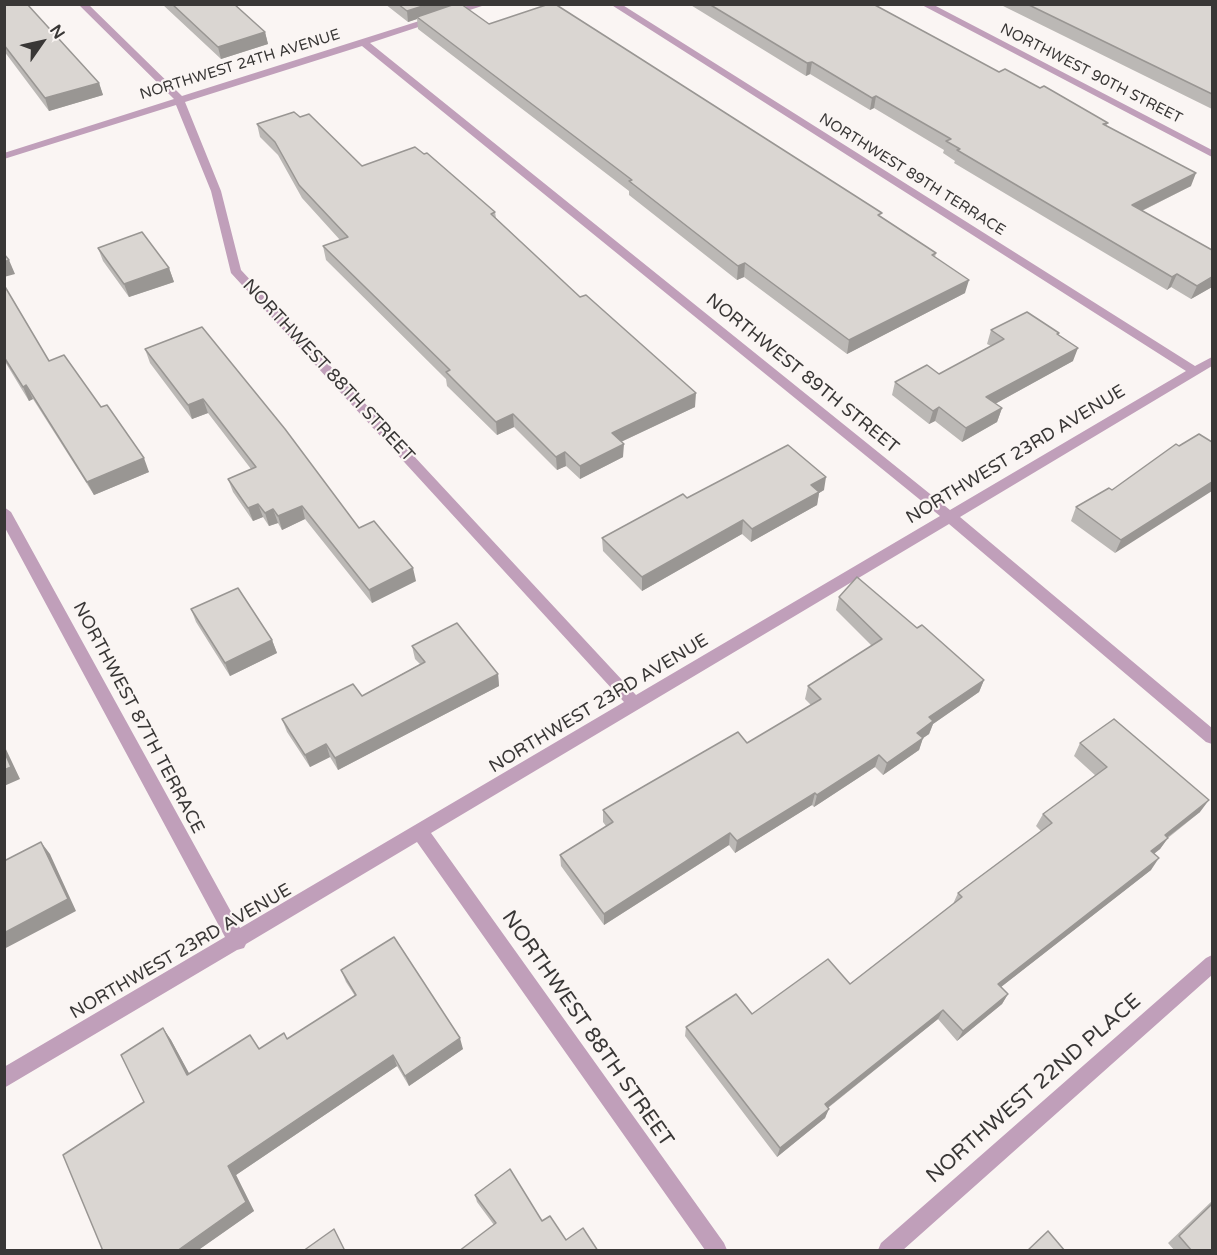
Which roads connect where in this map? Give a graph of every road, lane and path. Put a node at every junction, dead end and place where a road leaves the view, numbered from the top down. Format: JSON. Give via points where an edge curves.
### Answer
{"nodes":[{"id":1,"x":82,"y":4,"type":"edge"},
{"id":2,"x":484,"y":4,"type":"edge"},
{"id":3,"x":614,"y":4,"type":"edge"},
{"id":4,"x":924,"y":4,"type":"edge"},
{"id":5,"x":364,"y":43,"type":"junction"},
{"id":6,"x":179,"y":99,"type":"junction"},
{"id":7,"x":1212,"y":154,"type":"edge"},
{"id":8,"x":4,"y":156,"type":"edge"},
{"id":9,"x":1212,"y":361,"type":"edge"},
{"id":10,"x":1194,"y":371,"type":"junction"},
{"id":11,"x":4,"y":512,"type":"edge"},
{"id":12,"x":950,"y":517,"type":"junction"},
{"id":13,"x":636,"y":705,"type":"junction"},
{"id":14,"x":1212,"y":737,"type":"edge"},
{"id":15,"x":421,"y":833,"type":"junction"},
{"id":16,"x":238,"y":942,"type":"junction"},
{"id":17,"x":1212,"y":964,"type":"edge"},
{"id":18,"x":4,"y":1078,"type":"edge"},
{"id":19,"x":717,"y":1251,"type":"edge"},
{"id":20,"x":888,"y":1251,"type":"edge"}],
"edges":[{"from":1,"to":6,"type":"street","name":"NORTHWEST 88TH STREET"},
{"from":2,"to":5,"type":"street","name":"NORTHWEST 24TH AVENUE"},
{"from":3,"to":10,"type":"street","name":"NORTHWEST 89TH TERRACE"},
{"from":4,"to":7,"type":"street","name":"NORTHWEST 90TH STREET"},
{"from":5,"to":6,"type":"street","name":"NORTHWEST 24TH AVENUE"},
{"from":5,"to":12,"type":"street","name":"NORTHWEST 89TH STREET"},
{"from":6,"to":8,"type":"street","name":"NORTHWEST 24TH AVENUE"},
{"from":6,"to":13,"type":"street","name":"NORTHWEST 88TH STREET","via":[[216,191],[235,271]]},
{"from":9,"to":10,"type":"street","name":"NORTHWEST 23RD AVENUE"},
{"from":10,"to":12,"type":"street","name":"NORTHWEST 23RD AVENUE"},
{"from":11,"to":16,"type":"street","name":"NORTHWEST 87TH TERRACE"},
{"from":12,"to":13,"type":"street","name":"NORTHWEST 23RD AVENUE"},
{"from":12,"to":14,"type":"street","name":"NORTHWEST 89TH STREET"},
{"from":13,"to":15,"type":"street","name":"NORTHWEST 23RD AVENUE"},
{"from":15,"to":16,"type":"street","name":"NORTHWEST 23RD AVENUE"},
{"from":15,"to":19,"type":"street","name":"NORTHWEST 88TH STREET"},
{"from":16,"to":18,"type":"street","name":"NORTHWEST 23RD AVENUE"},
{"from":17,"to":20,"type":"street","name":"NORTHWEST 22ND PLACE"}]}
